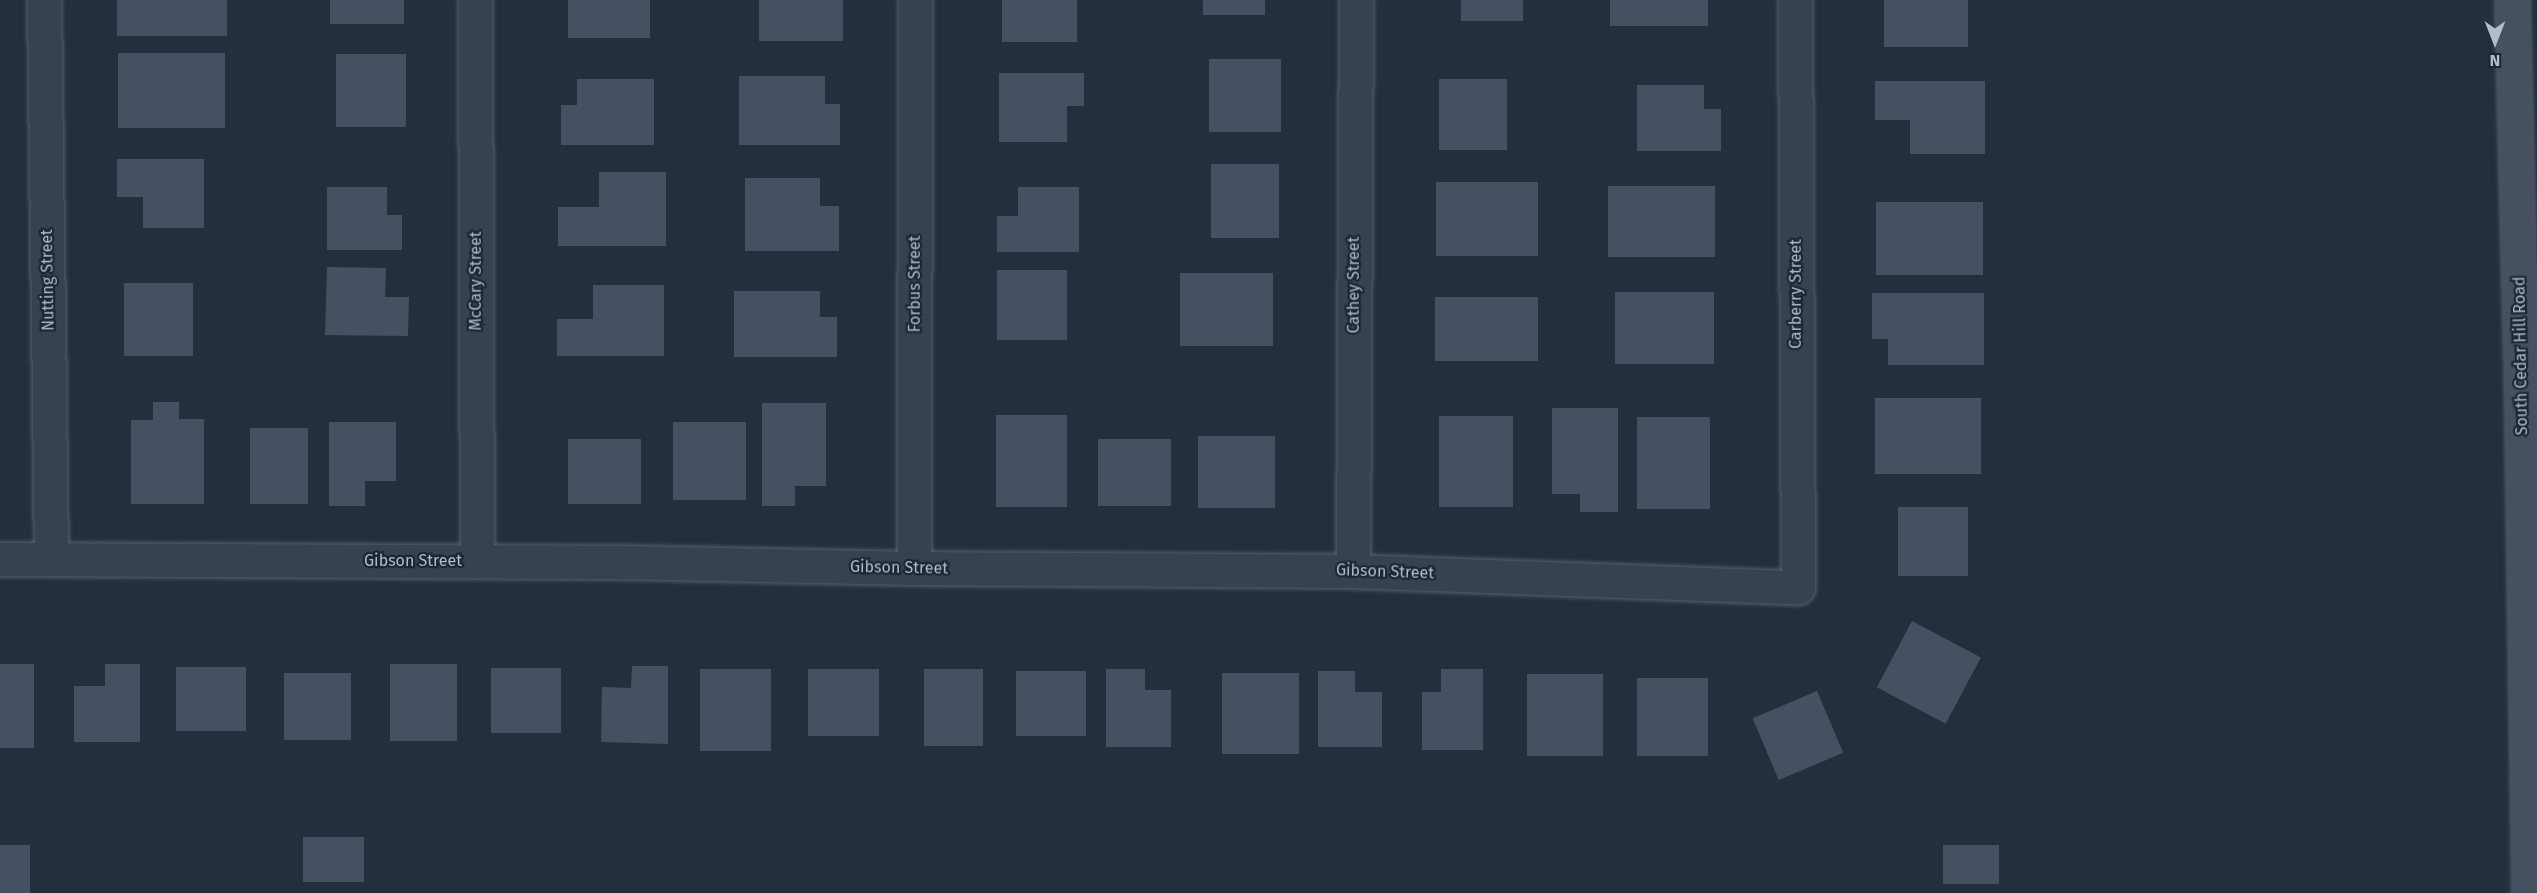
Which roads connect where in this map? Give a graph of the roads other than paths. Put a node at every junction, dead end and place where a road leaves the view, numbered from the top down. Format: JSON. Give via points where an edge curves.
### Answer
{"nodes":[{"id":1,"x":44,"y":0,"type":"edge"},
{"id":2,"x":475,"y":0,"type":"edge"},
{"id":3,"x":915,"y":0,"type":"edge"},
{"id":4,"x":1356,"y":0,"type":"edge"},
{"id":5,"x":1795,"y":0,"type":"edge"},
{"id":6,"x":2512,"y":0,"type":"edge"},
{"id":7,"x":0,"y":559,"type":"edge"},
{"id":8,"x":51,"y":559,"type":"junction"},
{"id":9,"x":477,"y":561,"type":"junction"},
{"id":10,"x":914,"y":568,"type":"junction"},
{"id":11,"x":1353,"y":571,"type":"junction"},
{"id":12,"x":1798,"y":587,"type":"joint"},
{"id":13,"x":2529,"y":893,"type":"edge"}],
"edges":[{"from":1,"to":8,"type":"street","name":"Nutting Street"},
{"from":2,"to":9,"type":"street","name":"McCary Street"},
{"from":3,"to":10,"type":"street","name":"Forbus Street"},
{"from":4,"to":11,"type":"street","name":"Cathey Street"},
{"from":5,"to":12,"type":"street","name":"Carberry Street"},
{"from":6,"to":13,"type":"street","name":"South Cedar Hill Road"},
{"from":7,"to":8,"type":"street","name":"Gibson Street"},
{"from":8,"to":9,"type":"street","name":"Gibson Street"},
{"from":9,"to":10,"type":"street","name":"Gibson Street"},
{"from":10,"to":11,"type":"street","name":"Gibson Street"},
{"from":11,"to":12,"type":"street","name":"Gibson Street"}]}
